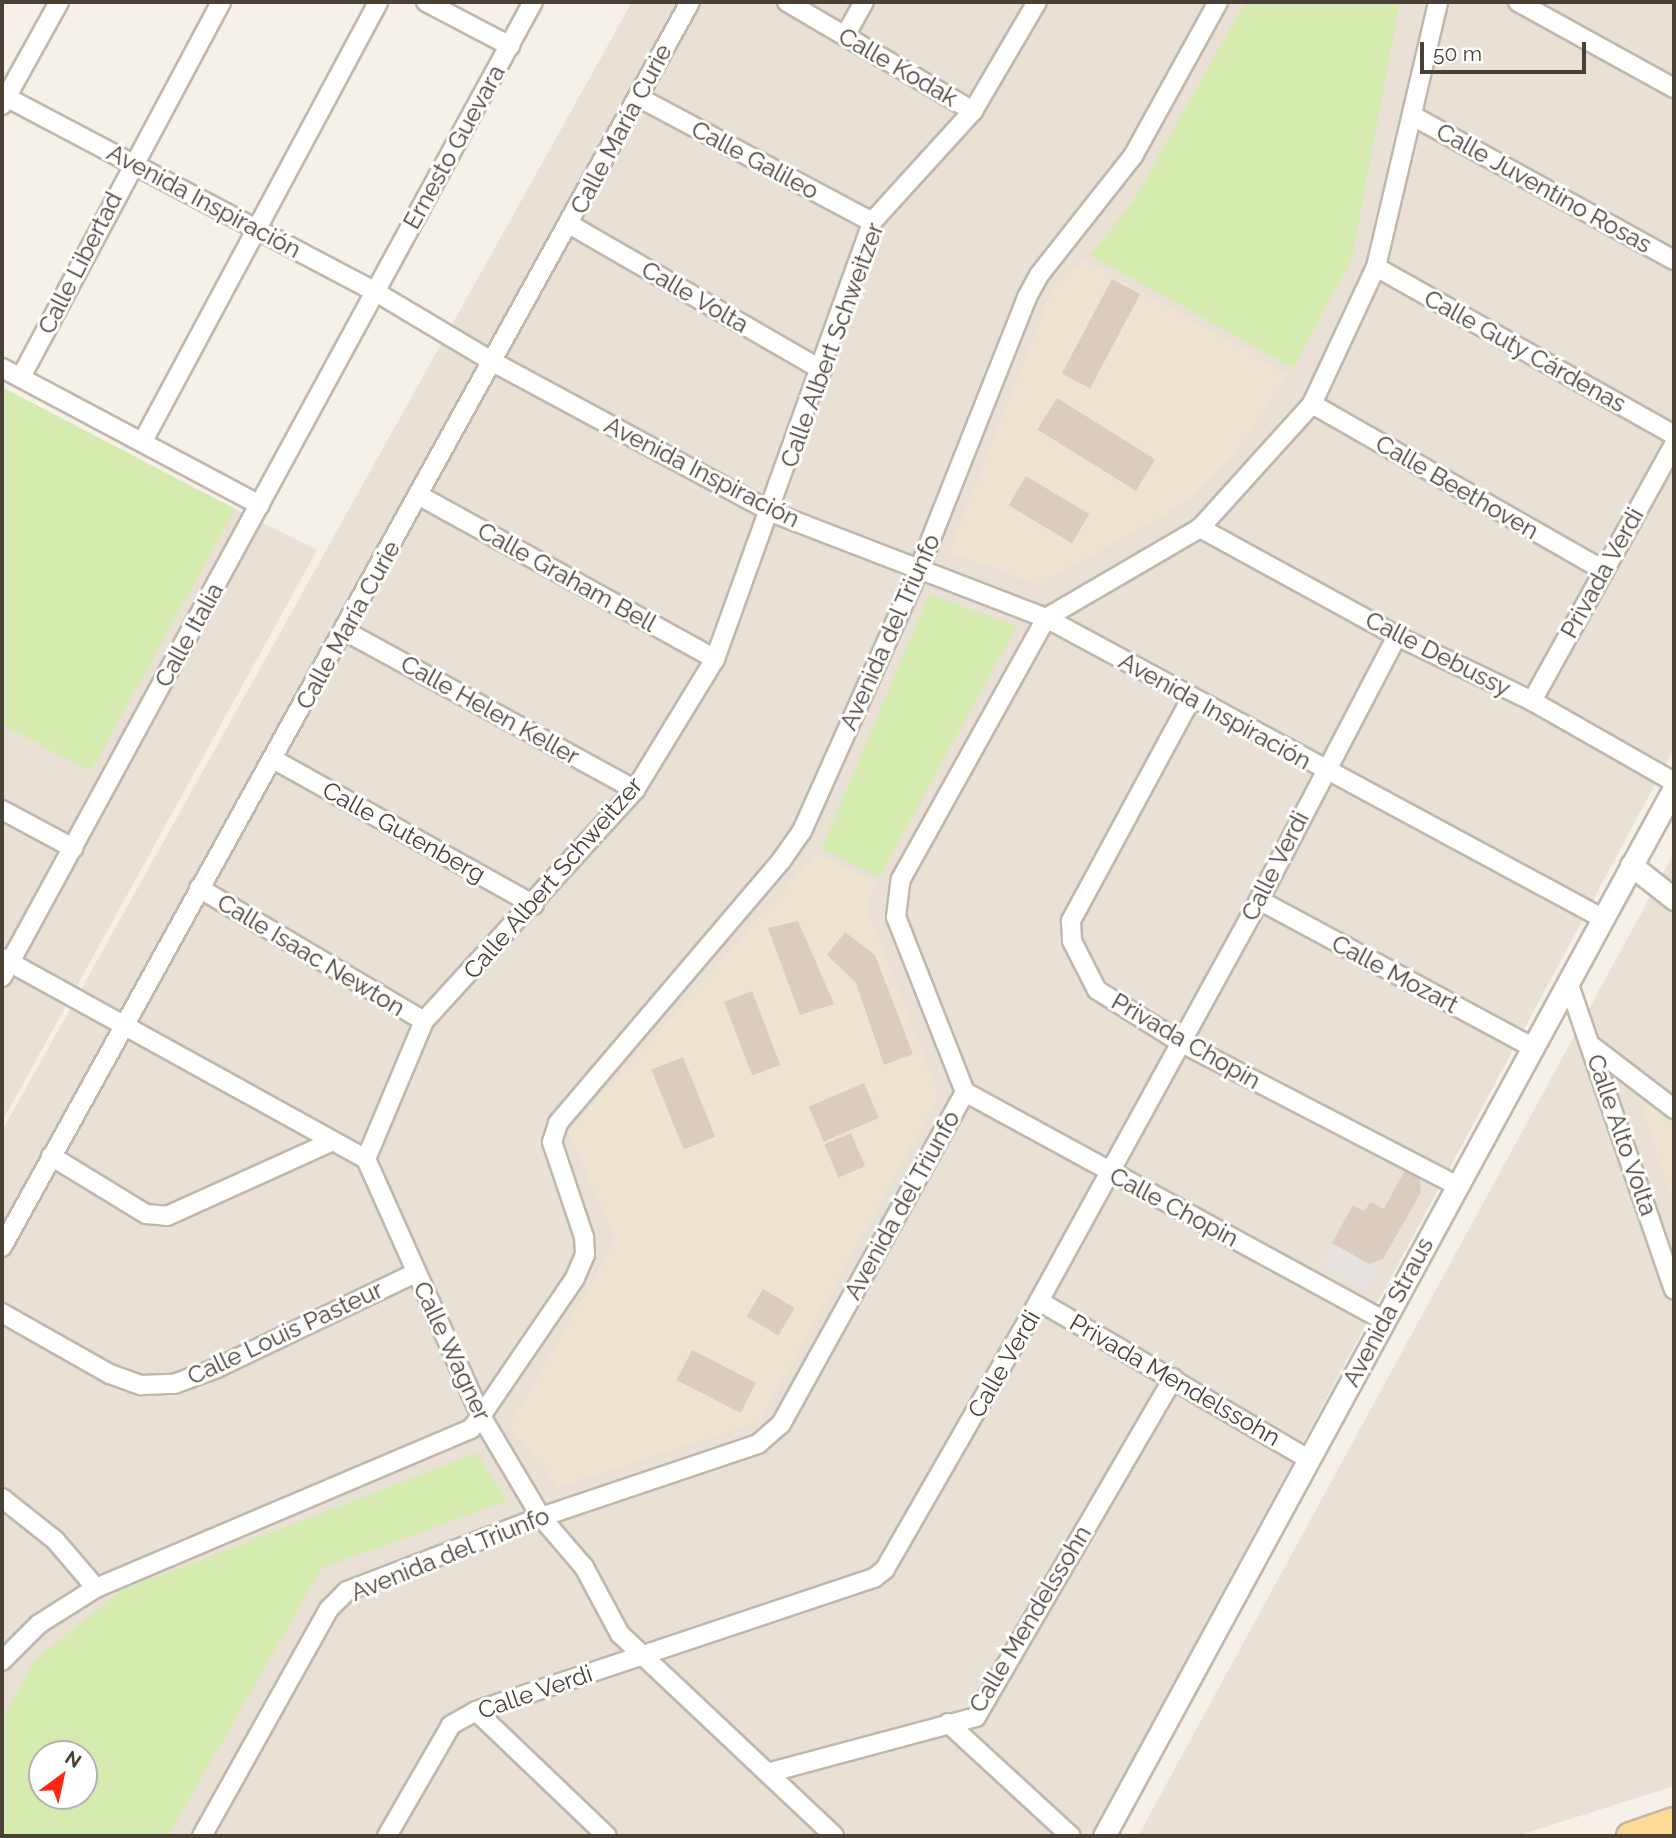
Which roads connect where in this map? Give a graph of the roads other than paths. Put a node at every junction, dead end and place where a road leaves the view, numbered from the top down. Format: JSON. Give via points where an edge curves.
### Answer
{"nodes":[{"id":1,"x":59,"y":2,"type":"edge"},
{"id":2,"x":221,"y":2,"type":"edge"},
{"id":3,"x":378,"y":2,"type":"edge"},
{"id":4,"x":426,"y":2,"type":"edge"},
{"id":5,"x":533,"y":2,"type":"edge"},
{"id":6,"x":690,"y":2,"type":"edge"},
{"id":7,"x":787,"y":2,"type":"edge"},
{"id":8,"x":864,"y":2,"type":"edge"},
{"id":9,"x":1037,"y":2,"type":"edge"},
{"id":10,"x":1218,"y":2,"type":"edge"},
{"id":11,"x":1438,"y":2,"type":"edge"},
{"id":12,"x":1518,"y":2,"type":"edge"},
{"id":13,"x":845,"y":36,"type":"junction"},
{"id":14,"x":510,"y":46,"type":"junction"},
{"id":15,"x":1674,"y":88,"type":"edge"},
{"id":16,"x":638,"y":97,"type":"junction"},
{"id":17,"x":3,"y":99,"type":"edge"},
{"id":18,"x":972,"y":111,"type":"junction"},
{"id":19,"x":1413,"y":116,"type":"junction"},
{"id":20,"x":132,"y":163,"type":"junction"},
{"id":21,"x":872,"y":222,"type":"junction"},
{"id":22,"x":569,"y":224,"type":"junction"},
{"id":23,"x":255,"y":228,"type":"junction"},
{"id":24,"x":1674,"y":260,"type":"edge"},
{"id":25,"x":1376,"y":267,"type":"junction"},
{"id":26,"x":374,"y":291,"type":"junction"},
{"id":27,"x":493,"y":362,"type":"junction"},
{"id":28,"x":2,"y":368,"type":"edge"},
{"id":29,"x":822,"y":370,"type":"junction"},
{"id":30,"x":21,"y":377,"type":"junction"},
{"id":31,"x":1311,"y":404,"type":"junction"},
{"id":32,"x":1674,"y":435,"type":"edge"},
{"id":33,"x":143,"y":441,"type":"junction"},
{"id":34,"x":1674,"y":445,"type":"edge"},
{"id":35,"x":420,"y":496,"type":"junction"},
{"id":36,"x":260,"y":505,"type":"junction"},
{"id":37,"x":771,"y":512,"type":"junction"},
{"id":38,"x":1200,"y":528,"type":"junction"},
{"id":39,"x":919,"y":569,"type":"junction"},
{"id":40,"x":1603,"y":570,"type":"junction"},
{"id":41,"x":1046,"y":618,"type":"junction"},
{"id":42,"x":345,"y":631,"type":"junction"},
{"id":43,"x":1397,"y":636,"type":"junction"},
{"id":44,"x":715,"y":659,"type":"junction"},
{"id":45,"x":1192,"y":696,"type":"junction"},
{"id":46,"x":1532,"y":701,"type":"junction"},
{"id":47,"x":274,"y":759,"type":"junction"},
{"id":48,"x":1323,"y":771,"type":"junction"},
{"id":49,"x":1674,"y":782,"type":"edge"},
{"id":50,"x":1674,"y":788,"type":"edge"},
{"id":51,"x":635,"y":790,"type":"junction"},
{"id":52,"x":2,"y":810,"type":"edge"},
{"id":53,"x":73,"y":848,"type":"junction"},
{"id":54,"x":1631,"y":865,"type":"junction"},
{"id":55,"x":199,"y":888,"type":"junction"},
{"id":56,"x":1259,"y":900,"type":"junction"},
{"id":57,"x":1674,"y":900,"type":"edge"},
{"id":58,"x":534,"y":905,"type":"junction"},
{"id":59,"x":1602,"y":918,"type":"junction"},
{"id":60,"x":5,"y":966,"type":"edge"},
{"id":61,"x":1567,"y":982,"type":"junction"},
{"id":62,"x":424,"y":1021,"type":"junction"},
{"id":63,"x":123,"y":1024,"type":"junction"},
{"id":64,"x":1180,"y":1042,"type":"junction"},
{"id":65,"x":1593,"y":1047,"type":"junction"},
{"id":66,"x":1532,"y":1048,"type":"junction"},
{"id":67,"x":965,"y":1092,"type":"junction"},
{"id":68,"x":1674,"y":1109,"type":"edge"},
{"id":69,"x":333,"y":1141,"type":"junction"},
{"id":70,"x":51,"y":1156,"type":"junction"},
{"id":71,"x":366,"y":1159,"type":"junction"},
{"id":72,"x":1108,"y":1171,"type":"junction"},
{"id":73,"x":1456,"y":1185,"type":"junction"},
{"id":74,"x":2,"y":1247,"type":"edge"},
{"id":75,"x":415,"y":1273,"type":"junction"},
{"id":76,"x":1674,"y":1289,"type":"edge"},
{"id":77,"x":1039,"y":1301,"type":"junction"},
{"id":78,"x":2,"y":1313,"type":"edge"},
{"id":79,"x":1383,"y":1320,"type":"junction"},
{"id":80,"x":1173,"y":1378,"type":"junction"},
{"id":81,"x":481,"y":1416,"type":"junction"},
{"id":82,"x":1310,"y":1460,"type":"junction"},
{"id":83,"x":2,"y":1499,"type":"edge"},
{"id":84,"x":541,"y":1517,"type":"junction"},
{"id":85,"x":96,"y":1588,"type":"junction"},
{"id":86,"x":643,"y":1655,"type":"junction"},
{"id":87,"x":2,"y":1661,"type":"edge"},
{"id":88,"x":476,"y":1711,"type":"junction"},
{"id":89,"x":948,"y":1723,"type":"junction"},
{"id":90,"x":772,"y":1772,"type":"junction"},
{"id":91,"x":1674,"y":1821,"type":"edge"},
{"id":92,"x":202,"y":1836,"type":"edge"},
{"id":93,"x":387,"y":1836,"type":"edge"},
{"id":94,"x":607,"y":1836,"type":"edge"},
{"id":95,"x":834,"y":1836,"type":"edge"},
{"id":96,"x":1071,"y":1836,"type":"edge"},
{"id":97,"x":1104,"y":1836,"type":"edge"},
{"id":98,"x":1630,"y":1836,"type":"edge"}],
"edges":[{"from":1,"to":17,"type":"street"},
{"from":2,"to":20,"type":"street","name":"Calle Libertad"},
{"from":3,"to":23,"type":"street"},
{"from":4,"to":14,"type":"street"},
{"from":5,"to":14,"type":"street","name":"Ernesto Guevara"},
{"from":6,"to":16,"type":"street","name":"Calle María Curie"},
{"from":7,"to":13,"type":"street","name":"Calle Kodak"},
{"from":8,"to":13,"type":"street"},
{"from":9,"to":18,"type":"street","name":"Calle Albert Schweitzer"},
{"from":10,"to":39,"type":"street","name":"Avenida del Triunfo","via":[[1133,156],[1039,275],[1027,297]]},
{"from":11,"to":19,"type":"street"},
{"from":12,"to":15,"type":"street"},
{"from":13,"to":18,"type":"street","name":"Calle Kodak"},
{"from":14,"to":26,"type":"street","name":"Ernesto Guevara"},
{"from":16,"to":21,"type":"street","name":"Calle Galileo"},
{"from":16,"to":22,"type":"street","name":"Calle María Curie"},
{"from":17,"to":20,"type":"street","name":"Avenida Inspiración"},
{"from":18,"to":21,"type":"street","name":"Calle Albert Schweitzer"},
{"from":19,"to":24,"type":"street","name":"Calle Juventino Rosas"},
{"from":19,"to":25,"type":"street"},
{"from":20,"to":23,"type":"street","name":"Avenida Inspiración"},
{"from":20,"to":30,"type":"street","name":"Calle Libertad"},
{"from":21,"to":29,"type":"street","name":"Calle Albert Schweitzer"},
{"from":22,"to":27,"type":"street","name":"Calle María Curie"},
{"from":22,"to":29,"type":"street","name":"Calle Volta"},
{"from":23,"to":26,"type":"street","name":"Avenida Inspiración"},
{"from":23,"to":33,"type":"street"},
{"from":25,"to":31,"type":"street"},
{"from":25,"to":32,"type":"street","name":"Calle Guty Cárdenas"},
{"from":26,"to":27,"type":"street","name":"Avenida Inspiración"},
{"from":26,"to":36,"type":"street","name":"Calle Italia"},
{"from":27,"to":35,"type":"street","name":"Calle María Curie"},
{"from":27,"to":37,"type":"street","name":"Avenida Inspiración"},
{"from":28,"to":30,"type":"street"},
{"from":29,"to":37,"type":"street","name":"Calle Albert Schweitzer"},
{"from":30,"to":33,"type":"street"},
{"from":31,"to":38,"type":"street"},
{"from":31,"to":40,"type":"street","name":"Calle Beethoven"},
{"from":33,"to":36,"type":"street"},
{"from":34,"to":40,"type":"street","name":"Privada Verdi"},
{"from":35,"to":42,"type":"street","name":"Calle María Curie"},
{"from":35,"to":44,"type":"street","name":"Calle Graham Bell"},
{"from":36,"to":53,"type":"street","name":"Calle Italia"},
{"from":37,"to":39,"type":"street","name":"Avenida Inspiración"},
{"from":37,"to":44,"type":"street","name":"Calle Albert Schweitzer"},
{"from":38,"to":41,"type":"street"},
{"from":38,"to":43,"type":"street","name":"Calle Debussy"},
{"from":39,"to":41,"type":"street","name":"Avenida Inspiración"},
{"from":39,"to":81,"type":"street","name":"Avenida del Triunfo","via":[[802,831],[558,1123],[552,1142],[584,1237],[585,1255],[575,1278]]},
{"from":40,"to":46,"type":"street","name":"Privada Verdi"},
{"from":41,"to":45,"type":"street","name":"Avenida Inspiración"},
{"from":41,"to":67,"type":"street","name":"Avenida del Triunfo","via":[[901,879],[895,899],[896,917]]},
{"from":42,"to":47,"type":"street","name":"Calle María Curie"},
{"from":42,"to":51,"type":"street","name":"Calle Helen Keller"},
{"from":43,"to":46,"type":"street","name":"Calle Debussy"},
{"from":43,"to":48,"type":"street","name":"Calle Verdi"},
{"from":44,"to":51,"type":"street","name":"Calle Albert Schweitzer"},
{"from":45,"to":48,"type":"street","name":"Avenida Inspiración"},
{"from":45,"to":64,"type":"street","name":"Privada Chopin","via":[[1071,921],[1070,931],[1097,990]]},
{"from":46,"to":49,"type":"street","name":"Calle Debussy"},
{"from":47,"to":55,"type":"street","name":"Calle María Curie"},
{"from":47,"to":58,"type":"street","name":"Calle Gutenberg"},
{"from":48,"to":56,"type":"street","name":"Calle Verdi"},
{"from":48,"to":59,"type":"street","name":"Avenida Inspiración"},
{"from":50,"to":54,"type":"street","name":"Avenida Straus"},
{"from":51,"to":58,"type":"street","name":"Calle Albert Schweitzer"},
{"from":52,"to":53,"type":"street"},
{"from":53,"to":60,"type":"street","name":"Calle Italia"},
{"from":54,"to":57,"type":"street"},
{"from":54,"to":59,"type":"street","name":"Avenida Straus"},
{"from":55,"to":62,"type":"street","name":"Calle Isaac Newton"},
{"from":55,"to":63,"type":"street","name":"Calle María Curie"},
{"from":56,"to":64,"type":"street","name":"Calle Verdi"},
{"from":56,"to":66,"type":"street","name":"Calle Mozart"},
{"from":58,"to":62,"type":"street","name":"Calle Albert Schweitzer"},
{"from":59,"to":61,"type":"street","name":"Avenida Straus"},
{"from":60,"to":63,"type":"street"},
{"from":61,"to":65,"type":"street","name":"Calle Alto Volta"},
{"from":61,"to":66,"type":"street","name":"Avenida Straus"},
{"from":62,"to":71,"type":"street","name":"Calle Albert Schweitzer"},
{"from":63,"to":69,"type":"street"},
{"from":63,"to":70,"type":"street","name":"Calle María Curie"},
{"from":64,"to":72,"type":"street","name":"Calle Verdi"},
{"from":64,"to":73,"type":"street","name":"Privada Chopin"},
{"from":65,"to":68,"type":"street"},
{"from":65,"to":76,"type":"street","name":"Calle Alto Volta"},
{"from":66,"to":73,"type":"street","name":"Avenida Straus"},
{"from":67,"to":72,"type":"street","name":"Calle Chopin"},
{"from":67,"to":84,"type":"street","name":"Avenida del Triunfo","via":[[781,1424],[769,1436]]},
{"from":69,"to":70,"type":"street","via":[[167,1216],[146,1214]]},
{"from":69,"to":71,"type":"street"},
{"from":70,"to":74,"type":"street","name":"Calle María Curie"},
{"from":71,"to":75,"type":"street","name":"Calle Wagner"},
{"from":72,"to":77,"type":"street","name":"Calle Verdi"},
{"from":72,"to":79,"type":"street","name":"Calle Chopin"},
{"from":73,"to":79,"type":"street","name":"Avenida Straus"},
{"from":75,"to":78,"type":"street","name":"Calle Louis Pasteur","via":[[174,1384],[141,1385],[110,1374]]},
{"from":75,"to":81,"type":"street","name":"Calle Wagner"},
{"from":77,"to":80,"type":"street","name":"Privada Mendelssohn"},
{"from":77,"to":86,"type":"street","name":"Calle Verdi","via":[[885,1569],[874,1578]]},
{"from":79,"to":82,"type":"street","name":"Avenida Straus"},
{"from":80,"to":82,"type":"street","name":"Privada Mendelssohn"},
{"from":80,"to":89,"type":"street","name":"Calle Mendelssohn","via":[[976,1717]]},
{"from":81,"to":84,"type":"street","name":"Calle Wagner"},
{"from":81,"to":85,"type":"street","name":"Avenida del Triunfo","via":[[471,1429]]},
{"from":82,"to":97,"type":"street","name":"Avenida Straus"},
{"from":83,"to":85,"type":"street","via":[[55,1540]]},
{"from":84,"to":86,"type":"street","name":"Calle Wagner","via":[[584,1567],[620,1634]]},
{"from":84,"to":92,"type":"street","name":"Avenida del Triunfo","via":[[347,1591],[329,1609]]},
{"from":85,"to":87,"type":"street","name":"Avenida del Triunfo","via":[[39,1625]]},
{"from":86,"to":88,"type":"street","name":"Calle Verdi"},
{"from":86,"to":90,"type":"street","name":"Calle Wagner"},
{"from":88,"to":93,"type":"street","name":"Calle Verdi","via":[[452,1725]]},
{"from":88,"to":94,"type":"street"},
{"from":89,"to":90,"type":"street","name":"Calle Mendelssohn"},
{"from":89,"to":96,"type":"street"},
{"from":90,"to":95,"type":"street","name":"Calle Wagner"},
{"from":91,"to":98,"type":"main road"}]}
